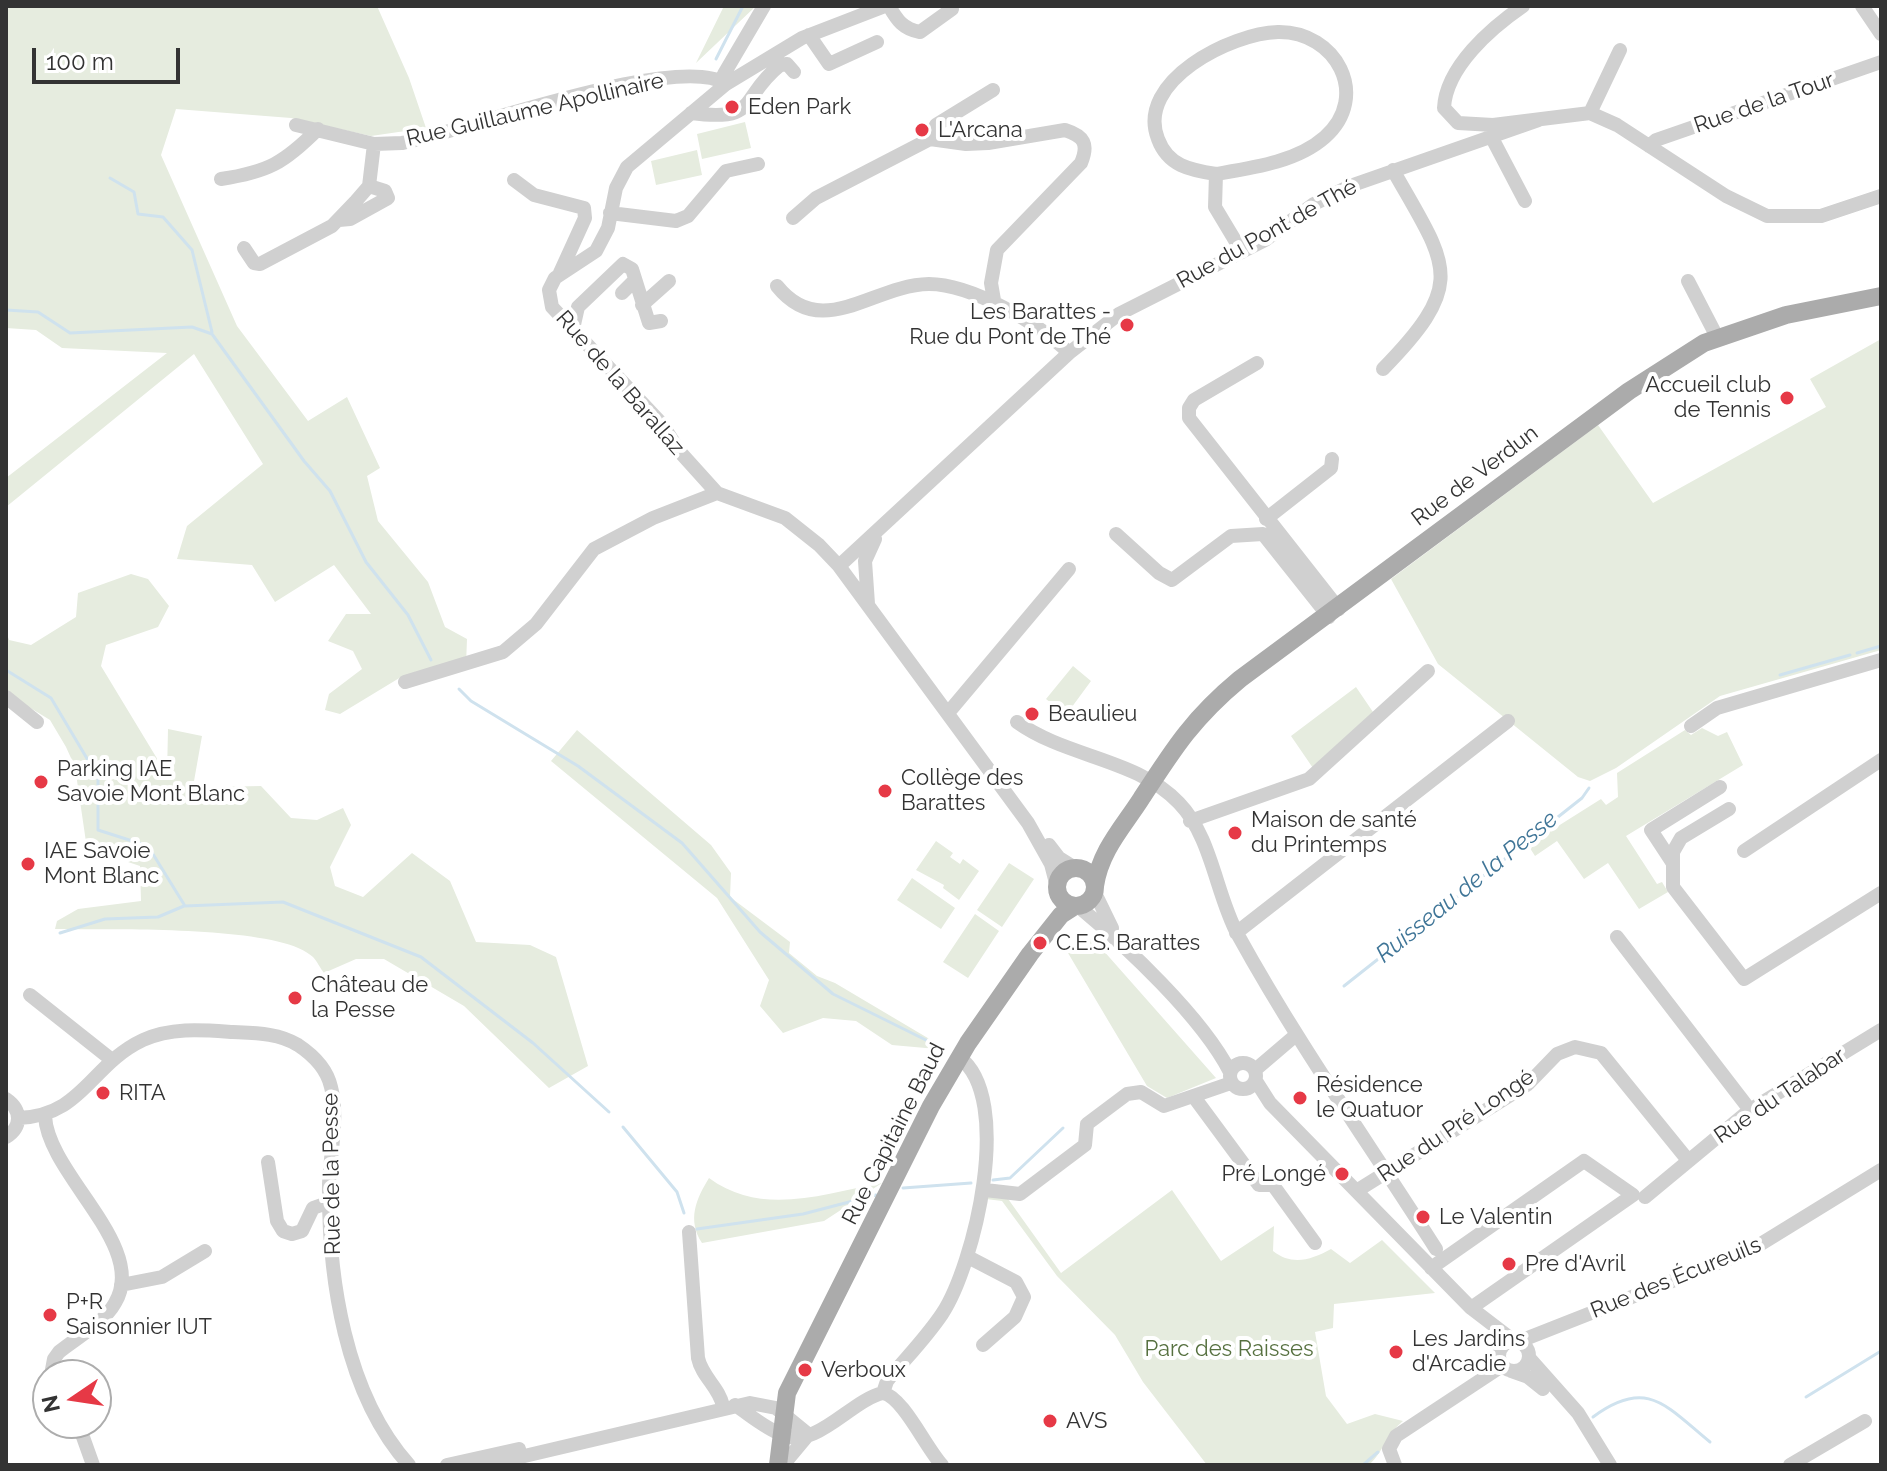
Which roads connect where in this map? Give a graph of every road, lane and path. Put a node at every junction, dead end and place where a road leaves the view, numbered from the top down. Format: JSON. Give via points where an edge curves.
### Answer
{"nodes":[{"id":1,"x":764,"y":6,"type":"edge"},
{"id":2,"x":887,"y":6,"type":"edge"},
{"id":3,"x":1523,"y":6,"type":"edge"},
{"id":4,"x":1862,"y":6,"type":"edge"},
{"id":5,"x":952,"y":9,"type":"dead end"},
{"id":6,"x":1881,"y":34,"type":"edge"},
{"id":7,"x":809,"y":35,"type":"junction"},
{"id":8,"x":877,"y":42,"type":"dead end"},
{"id":9,"x":1620,"y":50,"type":"dead end"},
{"id":10,"x":1881,"y":62,"type":"edge"},
{"id":11,"x":794,"y":72,"type":"dead end"},
{"id":12,"x":726,"y":84,"type":"junction"},
{"id":13,"x":993,"y":90,"type":"dead end"},
{"id":14,"x":691,"y":113,"type":"junction"},
{"id":15,"x":1590,"y":113,"type":"junction"},
{"id":16,"x":1539,"y":120,"type":"junction"},
{"id":17,"x":296,"y":125,"type":"dead end"},
{"id":18,"x":318,"y":129,"type":"junction"},
{"id":19,"x":1492,"y":138,"type":"junction"},
{"id":20,"x":930,"y":139,"type":"junction"},
{"id":21,"x":374,"y":144,"type":"junction"},
{"id":22,"x":1649,"y":146,"type":"junction"},
{"id":23,"x":758,"y":164,"type":"dead end"},
{"id":24,"x":1393,"y":170,"type":"junction"},
{"id":25,"x":1216,"y":174,"type":"junction"},
{"id":26,"x":221,"y":179,"type":"dead end"},
{"id":27,"x":514,"y":180,"type":"dead end"},
{"id":28,"x":369,"y":186,"type":"junction"},
{"id":29,"x":1881,"y":196,"type":"edge"},
{"id":30,"x":1525,"y":201,"type":"dead end"},
{"id":31,"x":610,"y":213,"type":"junction"},
{"id":32,"x":793,"y":218,"type":"dead end"},
{"id":33,"x":337,"y":221,"type":"junction"},
{"id":34,"x":244,"y":248,"type":"dead end"},
{"id":35,"x":1242,"y":252,"type":"junction"},
{"id":36,"x":559,"y":275,"type":"junction"},
{"id":37,"x":635,"y":280,"type":"junction"},
{"id":38,"x":669,"y":281,"type":"dead end"},
{"id":39,"x":1688,"y":281,"type":"dead end"},
{"id":40,"x":777,"y":286,"type":"dead end"},
{"id":41,"x":622,"y":293,"type":"dead end"},
{"id":42,"x":1881,"y":296,"type":"edge"},
{"id":43,"x":642,"y":305,"type":"junction"},
{"id":44,"x":995,"y":306,"type":"junction"},
{"id":45,"x":661,"y":321,"type":"dead end"},
{"id":46,"x":573,"y":329,"type":"junction"},
{"id":47,"x":1717,"y":337,"type":"junction"},
{"id":48,"x":1069,"y":353,"type":"junction"},
{"id":49,"x":1257,"y":363,"type":"dead end"},
{"id":50,"x":1383,"y":369,"type":"dead end"},
{"id":51,"x":1332,"y":459,"type":"dead end"},
{"id":52,"x":717,"y":493,"type":"junction"},
{"id":53,"x":1266,"y":519,"type":"junction"},
{"id":54,"x":1116,"y":534,"type":"dead end"},
{"id":55,"x":827,"y":553,"type":"junction"},
{"id":56,"x":858,"y":558,"type":"junction"},
{"id":57,"x":839,"y":566,"type":"junction"},
{"id":58,"x":1069,"y":569,"type":"dead end"},
{"id":59,"x":869,"y":608,"type":"junction"},
{"id":60,"x":1334,"y":613,"type":"junction"},
{"id":61,"x":1881,"y":660,"type":"edge"},
{"id":62,"x":1428,"y":671,"type":"dead end"},
{"id":63,"x":405,"y":682,"type":"dead end"},
{"id":64,"x":6,"y":697,"type":"edge"},
{"id":65,"x":948,"y":713,"type":"junction"},
{"id":66,"x":1508,"y":721,"type":"dead end"},
{"id":67,"x":37,"y":722,"type":"dead end"},
{"id":68,"x":1017,"y":722,"type":"dead end"},
{"id":69,"x":1691,"y":726,"type":"dead end"},
{"id":70,"x":1881,"y":760,"type":"edge"},
{"id":71,"x":1151,"y":781,"type":"junction"},
{"id":72,"x":1720,"y":787,"type":"dead end"},
{"id":73,"x":1729,"y":809,"type":"dead end"},
{"id":74,"x":1190,"y":821,"type":"junction"},
{"id":75,"x":1028,"y":823,"type":"junction"},
{"id":76,"x":1744,"y":851,"type":"dead end"},
{"id":77,"x":1077,"y":868,"type":"junction"},
{"id":78,"x":1674,"y":870,"type":"junction"},
{"id":79,"x":1095,"y":888,"type":"junction"},
{"id":80,"x":1057,"y":889,"type":"junction"},
{"id":81,"x":1881,"y":893,"type":"edge"},
{"id":82,"x":1076,"y":906,"type":"junction"},
{"id":83,"x":1236,"y":933,"type":"junction"},
{"id":84,"x":1617,"y":937,"type":"dead end"},
{"id":85,"x":1118,"y":939,"type":"junction"},
{"id":86,"x":1030,"y":954,"type":"junction"},
{"id":87,"x":30,"y":995,"type":"dead end"},
{"id":88,"x":1881,"y":1030,"type":"edge"},
{"id":89,"x":1296,"y":1035,"type":"junction"},
{"id":90,"x":959,"y":1057,"type":"junction"},
{"id":91,"x":112,"y":1060,"type":"junction"},
{"id":92,"x":1243,"y":1077,"type":"junction"},
{"id":93,"x":1194,"y":1097,"type":"junction"},
{"id":94,"x":6,"y":1099,"type":"edge"},
{"id":95,"x":1750,"y":1110,"type":"junction"},
{"id":96,"x":45,"y":1116,"type":"junction"},
{"id":97,"x":18,"y":1118,"type":"junction"},
{"id":98,"x":6,"y":1137,"type":"edge"},
{"id":99,"x":1687,"y":1159,"type":"junction"},
{"id":100,"x":268,"y":1162,"type":"dead end"},
{"id":101,"x":1881,"y":1170,"type":"edge"},
{"id":102,"x":1387,"y":1173,"type":"junction"},
{"id":103,"x":1358,"y":1190,"type":"junction"},
{"id":104,"x":984,"y":1194,"type":"junction"},
{"id":105,"x":1645,"y":1197,"type":"dead end"},
{"id":106,"x":330,"y":1202,"type":"junction"},
{"id":107,"x":689,"y":1232,"type":"dead end"},
{"id":108,"x":1315,"y":1243,"type":"dead end"},
{"id":109,"x":1436,"y":1249,"type":"dead end"},
{"id":110,"x":205,"y":1251,"type":"dead end"},
{"id":111,"x":968,"y":1257,"type":"junction"},
{"id":112,"x":1431,"y":1268,"type":"junction"},
{"id":113,"x":121,"y":1285,"type":"junction"},
{"id":114,"x":1471,"y":1308,"type":"junction"},
{"id":115,"x":1550,"y":1329,"type":"junction"},
{"id":116,"x":1517,"y":1341,"type":"junction"},
{"id":117,"x":983,"y":1345,"type":"dead end"},
{"id":118,"x":1530,"y":1358,"type":"junction"},
{"id":119,"x":54,"y":1359,"type":"edge"},
{"id":120,"x":1504,"y":1363,"type":"junction"},
{"id":121,"x":883,"y":1393,"type":"junction"},
{"id":122,"x":729,"y":1406,"type":"junction"},
{"id":123,"x":1865,"y":1421,"type":"dead end"},
{"id":124,"x":784,"y":1425,"type":"junction"},
{"id":125,"x":1586,"y":1431,"type":"junction"},
{"id":126,"x":614,"y":1435,"type":"junction"},
{"id":127,"x":809,"y":1435,"type":"junction"},
{"id":128,"x":84,"y":1439,"type":"edge"},
{"id":129,"x":1388,"y":1462,"type":"edge"},
{"id":130,"x":93,"y":1465,"type":"edge"},
{"id":131,"x":409,"y":1465,"type":"edge"},
{"id":132,"x":447,"y":1465,"type":"edge"},
{"id":133,"x":486,"y":1465,"type":"edge"},
{"id":134,"x":780,"y":1465,"type":"edge"},
{"id":135,"x":942,"y":1465,"type":"edge"},
{"id":136,"x":1610,"y":1465,"type":"edge"},
{"id":137,"x":1790,"y":1465,"type":"edge"}],
"edges":[{"from":1,"to":12,"type":"street","via":[[724,74]]},
{"from":2,"to":5,"type":"street","via":[[897,21],[920,32]]},
{"from":2,"to":7,"type":"street","name":"Rue de la Barallaz"},
{"from":3,"to":16,"type":"street","via":[[1493,30],[1451,79],[1444,108],[1458,123],[1474,126]]},
{"from":4,"to":6,"type":"street"},
{"from":7,"to":8,"type":"street","via":[[829,64]]},
{"from":7,"to":12,"type":"street","name":"Rue de la Barallaz"},
{"from":9,"to":15,"type":"street"},
{"from":10,"to":22,"type":"street","name":"Rue de la Tour"},
{"from":11,"to":14,"type":"street","via":[[787,64],[780,65],[735,114]]},
{"from":12,"to":14,"type":"street","name":"Rue de la Barallaz"},
{"from":12,"to":21,"type":"street","name":"Rue Guillaume Apollinaire","via":[[704,76],[657,78],[425,138]]},
{"from":13,"to":20,"type":"street","via":[[936,125]]},
{"from":14,"to":31,"type":"street","name":"Rue de la Barallaz","via":[[627,167]]},
{"from":15,"to":16,"type":"street"},
{"from":15,"to":22,"type":"street"},
{"from":16,"to":19,"type":"street","name":"Rue du Pont de Thé"},
{"from":17,"to":18,"type":"street","name":"Rue Guillaume Apollinaire"},
{"from":18,"to":21,"type":"street","name":"Rue Guillaume Apollinaire"},
{"from":18,"to":26,"type":"street","via":[[264,173]]},
{"from":19,"to":24,"type":"street","name":"Rue du Pont de Thé"},
{"from":19,"to":30,"type":"street"},
{"from":20,"to":32,"type":"street","via":[[816,198]]},
{"from":20,"to":44,"type":"street","via":[[988,143],[1065,130],[1085,141],[1081,163],[997,250],[991,283]]},
{"from":21,"to":28,"type":"street"},
{"from":22,"to":29,"type":"street","via":[[1767,216],[1821,216]]},
{"from":23,"to":31,"type":"street","via":[[726,171],[688,216],[676,221]]},
{"from":24,"to":35,"type":"street","name":"Rue du Pont de Thé","via":[[1314,204]]},
{"from":24,"to":50,"type":"street","via":[[1435,241],[1441,272],[1431,313]]},
{"from":25,"to":25,"type":"street","via":[[1284,159],[1316,144],[1335,127],[1345,89],[1343,74],[1328,49],[1300,34],[1263,33],[1207,56],[1166,87],[1154,124],[1162,149],[1187,169]]},
{"from":25,"to":35,"type":"street","via":[[1215,207]]},
{"from":27,"to":36,"type":"street","via":[[534,195],[584,208],[585,218]]},
{"from":28,"to":33,"type":"street"},
{"from":28,"to":33,"type":"street","via":[[385,191],[388,198]]},
{"from":31,"to":36,"type":"street","name":"Rue de la Barallaz","via":[[596,251]]},
{"from":33,"to":34,"type":"street","via":[[260,264]]},
{"from":35,"to":48,"type":"street","name":"Rue du Pont de Thé","via":[[1119,314]]},
{"from":36,"to":46,"type":"street","name":"Rue de la Barallaz","via":[[549,297]]},
{"from":37,"to":41,"type":"street"},
{"from":37,"to":43,"type":"street"},
{"from":37,"to":46,"type":"street","via":[[627,264],[617,268],[578,307]]},
{"from":38,"to":43,"type":"street"},
{"from":39,"to":47,"type":"street"},
{"from":40,"to":44,"type":"street","via":[[808,310],[930,284]]},
{"from":42,"to":47,"type":"main road","name":"Rue de Verdun","via":[[1786,315]]},
{"from":43,"to":45,"type":"street","via":[[649,323]]},
{"from":44,"to":48,"type":"street","via":[[1045,330]]},
{"from":46,"to":52,"type":"street","name":"Rue de la Barallaz","via":[[662,424]]},
{"from":47,"to":60,"type":"main road","name":"Rue de Verdun","via":[[1629,391]]},
{"from":48,"to":56,"type":"street","name":"Rue du Pont de Thé","via":[[882,524]]},
{"from":49,"to":53,"type":"street","via":[[1194,400],[1189,418]]},
{"from":51,"to":53,"type":"street","via":[[1331,468]]},
{"from":52,"to":55,"type":"street","via":[[785,518]]},
{"from":52,"to":63,"type":"street","via":[[594,549],[536,624],[503,652]]},
{"from":53,"to":60,"type":"street"},
{"from":54,"to":60,"type":"street","via":[[1172,580],[1231,536],[1263,534]]},
{"from":55,"to":56,"type":"street"},
{"from":55,"to":57,"type":"street"},
{"from":56,"to":57,"type":"street","via":[[851,569]]},
{"from":56,"to":59,"type":"street","name":"Rue du Pont de Thé"},
{"from":57,"to":59,"type":"street"},
{"from":58,"to":65,"type":"street"},
{"from":59,"to":65,"type":"street"},
{"from":60,"to":71,"type":"main road","name":"Rue de Verdun","via":[[1203,710]]},
{"from":61,"to":69,"type":"street","via":[[1725,705]]},
{"from":62,"to":74,"type":"street","via":[[1309,779]]},
{"from":64,"to":67,"type":"street"},
{"from":65,"to":75,"type":"street"},
{"from":66,"to":83,"type":"street"},
{"from":68,"to":71,"type":"street"},
{"from":70,"to":76,"type":"street"},
{"from":71,"to":74,"type":"street","via":[[1181,805]]},
{"from":71,"to":77,"type":"main road","name":"Rue de Verdun","via":[[1090,860]]},
{"from":71,"to":79,"type":"main road","name":"Rue de Verdun","via":[[1100,860]]},
{"from":72,"to":78,"type":"street","via":[[1651,830]]},
{"from":73,"to":78,"type":"street","via":[[1681,838],[1673,852]]},
{"from":74,"to":83,"type":"street"},
{"from":75,"to":77,"type":"street","via":[[1059,858]]},
{"from":75,"to":80,"type":"street","via":[[1051,864]]},
{"from":77,"to":79,"type":"main road","via":[[1091,876]]},
{"from":77,"to":80,"type":"main road","via":[[1062,874]]},
{"from":78,"to":81,"type":"street","via":[[1673,887],[1744,979]]},
{"from":79,"to":82,"type":"main road","via":[[1090,899]]},
{"from":79,"to":85,"type":"street"},
{"from":80,"to":82,"type":"main road","via":[[1062,900]]},
{"from":80,"to":86,"type":"main road","name":"Rue Capitaine Baud"},
{"from":82,"to":85,"type":"street"},
{"from":82,"to":86,"type":"main road","name":"Rue Capitaine Baud","via":[[1061,915]]},
{"from":83,"to":89,"type":"street"},
{"from":84,"to":95,"type":"street"},
{"from":85,"to":92,"type":"street"},
{"from":86,"to":90,"type":"main road","name":"Rue Capitaine Baud"},
{"from":87,"to":91,"type":"street"},
{"from":88,"to":95,"type":"street","name":"Rue du Talabar"},
{"from":89,"to":92,"type":"street"},
{"from":89,"to":102,"type":"street"},
{"from":90,"to":104,"type":"street","via":[[973,1074],[983,1113]]},
{"from":90,"to":124,"type":"main road","name":"Rue Capitaine Baud","via":[[798,1369]]},
{"from":91,"to":96,"type":"street","name":"Rue de la Pesse","via":[[64,1106]]},
{"from":91,"to":106,"type":"street","name":"Rue de la Pesse","via":[[144,1040],[184,1030],[267,1035],[297,1045],[320,1064],[332,1089]]},
{"from":92,"to":93,"type":"street"},
{"from":92,"to":103,"type":"street"},
{"from":93,"to":104,"type":"street","via":[[1164,1106],[1141,1092],[1127,1094],[1087,1124],[1085,1145],[1020,1194]]},
{"from":93,"to":108,"type":"street","via":[[1259,1185],[1273,1185]]},
{"from":94,"to":97,"type":"street"},
{"from":95,"to":99,"type":"street","name":"Rue du Talabar"},
{"from":96,"to":97,"type":"street"},
{"from":96,"to":113,"type":"street","via":[[49,1144],[117,1252]]},
{"from":97,"to":98,"type":"street"},
{"from":99,"to":102,"type":"street","name":"Rue du Pré Longé","via":[[1601,1053],[1575,1047],[1557,1054],[1528,1084]]},
{"from":99,"to":105,"type":"street","name":"Rue du Talabar"},
{"from":100,"to":106,"type":"street","via":[[283,1231],[302,1231],[313,1208]]},
{"from":101,"to":115,"type":"street","name":"Rue des Écureuils","via":[[1751,1250]]},
{"from":102,"to":103,"type":"street","name":"Rue du Pré Longé"},
{"from":102,"to":109,"type":"street"},
{"from":103,"to":112,"type":"street"},
{"from":104,"to":111,"type":"street"},
{"from":106,"to":131,"type":"street","name":"Rue de la Pesse","via":[[342,1330],[386,1433]]},
{"from":107,"to":122,"type":"street","via":[[698,1358],[702,1372]]},
{"from":110,"to":113,"type":"street","via":[[162,1277]]},
{"from":111,"to":117,"type":"street","via":[[1016,1282],[1024,1297],[1015,1317]]},
{"from":111,"to":121,"type":"street","via":[[943,1313]]},
{"from":112,"to":114,"type":"street"},
{"from":112,"to":114,"type":"street","via":[[1584,1161],[1633,1195]]},
{"from":113,"to":119,"type":"street","via":[[112,1308]]},
{"from":114,"to":116,"type":"street"},
{"from":114,"to":120,"type":"street","via":[[1496,1341]]},
{"from":115,"to":116,"type":"street","name":"Rue des Écureuils"},
{"from":115,"to":118,"type":"street"},
{"from":116,"to":118,"type":"street","via":[[1527,1347]]},
{"from":116,"to":120,"type":"street","via":[[1505,1344]]},
{"from":118,"to":120,"type":"street","via":[[1524,1368]]},
{"from":118,"to":125,"type":"street","via":[[1578,1413]]},
{"from":120,"to":125,"type":"street","via":[[1535,1382]]},
{"from":120,"to":129,"type":"street","via":[[1392,1440]]},
{"from":121,"to":127,"type":"street"},
{"from":121,"to":135,"type":"street","via":[[897,1400]]},
{"from":122,"to":124,"type":"street"},
{"from":122,"to":124,"type":"street","via":[[750,1403]]},
{"from":122,"to":126,"type":"street"},
{"from":123,"to":137,"type":"street"},
{"from":124,"to":127,"type":"street"},
{"from":124,"to":134,"type":"main road","name":"Rue Capitaine Baud"},
{"from":125,"to":136,"type":"street"},
{"from":126,"to":132,"type":"street","via":[[580,1434]]},
{"from":126,"to":133,"type":"street"},
{"from":127,"to":134,"type":"street"},
{"from":128,"to":130,"type":"street"}]}
